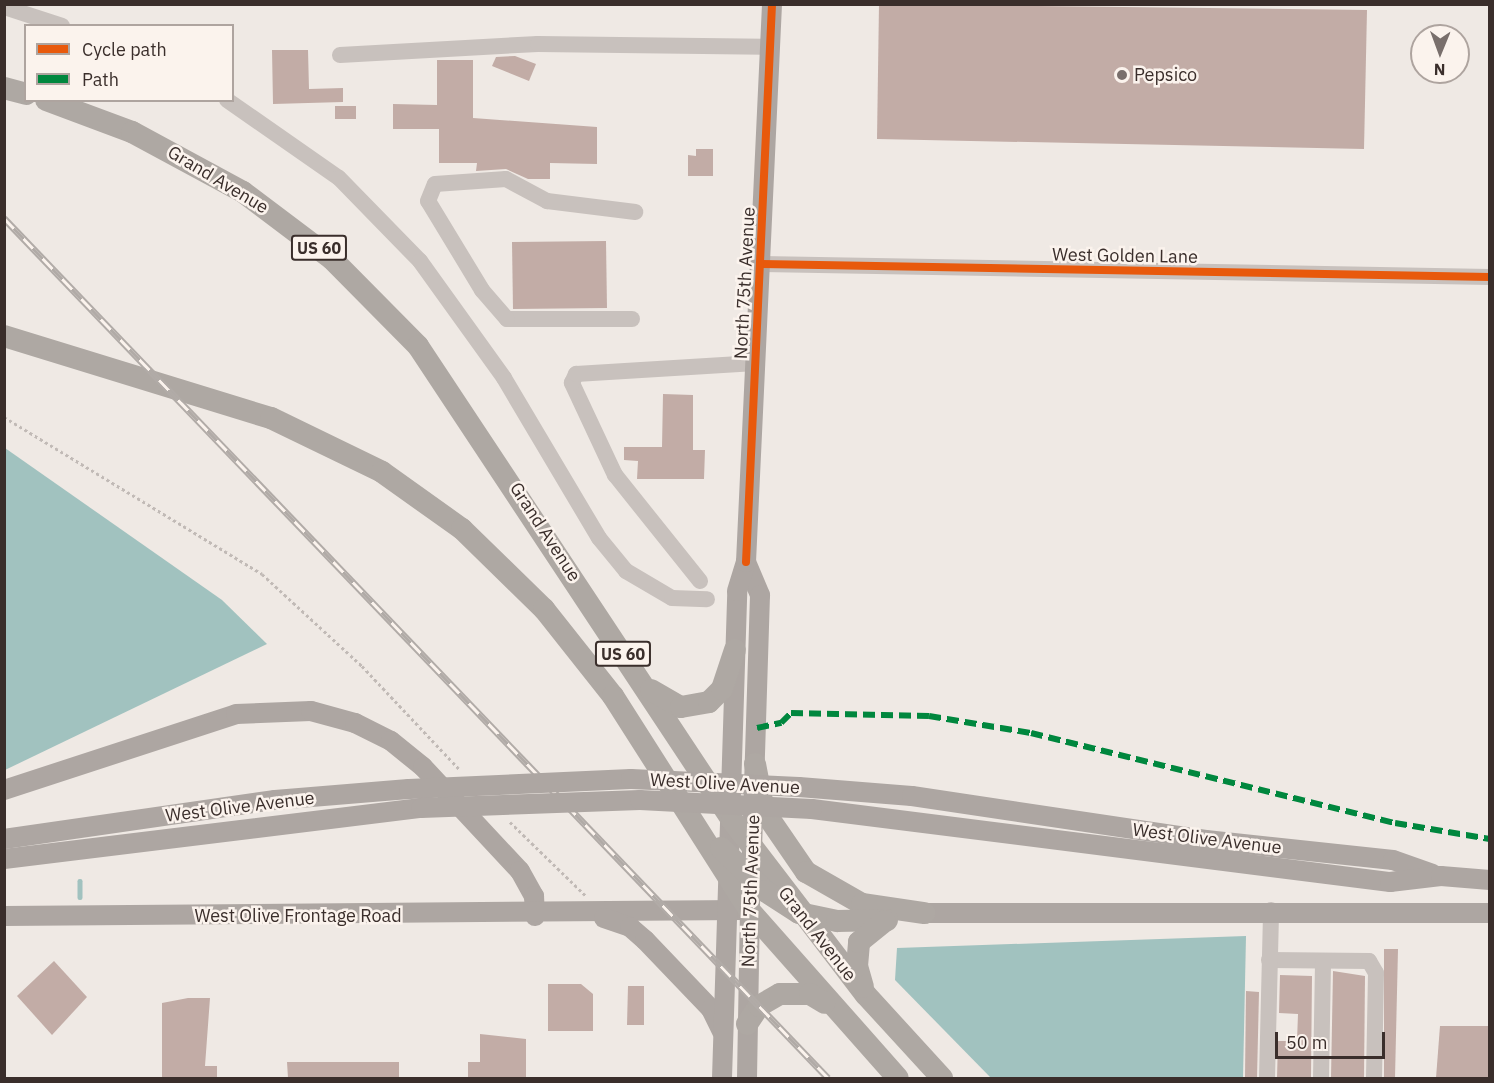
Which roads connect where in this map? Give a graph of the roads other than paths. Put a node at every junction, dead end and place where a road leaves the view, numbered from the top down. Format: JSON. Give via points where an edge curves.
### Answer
{"nodes":[{"id":1,"x":772,"y":4,"type":"edge"},
{"id":2,"x":4,"y":7,"type":"edge"},
{"id":3,"x":56,"y":24,"type":"edge"},
{"id":4,"x":770,"y":47,"type":"junction"},
{"id":5,"x":340,"y":55,"type":"dead end"},
{"id":6,"x":4,"y":87,"type":"edge"},
{"id":7,"x":24,"y":93,"type":"edge"},
{"id":8,"x":51,"y":102,"type":"edge"},
{"id":9,"x":230,"y":102,"type":"edge"},
{"id":10,"x":635,"y":212,"type":"dead end"},
{"id":11,"x":760,"y":264,"type":"junction"},
{"id":12,"x":1490,"y":277,"type":"edge"},
{"id":13,"x":632,"y":319,"type":"dead end"},
{"id":14,"x":4,"y":336,"type":"edge"},
{"id":15,"x":756,"y":363,"type":"junction"},
{"id":16,"x":746,"y":562,"type":"junction"},
{"id":17,"x":700,"y":581,"type":"dead end"},
{"id":18,"x":707,"y":600,"type":"dead end"},
{"id":19,"x":735,"y":650,"type":"junction"},
{"id":20,"x":637,"y":675,"type":"junction"},
{"id":21,"x":756,"y":764,"type":"junction"},
{"id":22,"x":4,"y":790,"type":"edge"},
{"id":23,"x":732,"y":820,"type":"junction"},
{"id":24,"x":4,"y":838,"type":"edge"},
{"id":25,"x":752,"y":848,"type":"junction"},
{"id":26,"x":4,"y":859,"type":"edge"},
{"id":27,"x":737,"y":872,"type":"junction"},
{"id":28,"x":1441,"y":876,"type":"junction"},
{"id":29,"x":1490,"y":880,"type":"edge"},
{"id":30,"x":592,"y":909,"type":"junction"},
{"id":31,"x":739,"y":910,"type":"junction"},
{"id":32,"x":1271,"y":910,"type":"junction"},
{"id":33,"x":800,"y":913,"type":"junction"},
{"id":34,"x":924,"y":913,"type":"junction"},
{"id":35,"x":1490,"y":913,"type":"edge"},
{"id":36,"x":4,"y":916,"type":"edge"},
{"id":37,"x":535,"y":916,"type":"junction"},
{"id":38,"x":886,"y":920,"type":"junction"},
{"id":39,"x":819,"y":935,"type":"junction"},
{"id":40,"x":1269,"y":960,"type":"junction"},
{"id":41,"x":1323,"y":960,"type":"junction"},
{"id":42,"x":866,"y":995,"type":"junction"},
{"id":43,"x":832,"y":1008,"type":"junction"},
{"id":44,"x":747,"y":1024,"type":"junction"},
{"id":45,"x":723,"y":1033,"type":"junction"},
{"id":46,"x":722,"y":1078,"type":"edge"},
{"id":47,"x":747,"y":1078,"type":"edge"},
{"id":48,"x":898,"y":1078,"type":"edge"},
{"id":49,"x":942,"y":1078,"type":"edge"},
{"id":50,"x":1267,"y":1078,"type":"edge"},
{"id":51,"x":1321,"y":1078,"type":"edge"},
{"id":52,"x":1374,"y":1078,"type":"edge"}],
"edges":[{"from":1,"to":4,"type":"main road","name":"North 75th Avenue"},
{"from":2,"to":3,"type":"street"},
{"from":4,"to":5,"type":"street","via":[[538,44],[404,47]]},
{"from":4,"to":11,"type":"main road","name":"North 75th Avenue"},
{"from":6,"to":7,"type":"highway"},
{"from":8,"to":20,"type":"highway","name":"Grand Avenue","number":"US 60","via":[[132,132],[243,192],[332,259],[372,296],[418,346],[469,417]]},
{"from":9,"to":18,"type":"street","via":[[339,178],[420,261],[510,387],[599,538],[626,571],[672,598]]},
{"from":10,"to":13,"type":"street","via":[[547,201],[506,179],[435,184],[428,201],[482,290],[507,319]]},
{"from":11,"to":12,"type":"street","name":"West Golden Lane"},
{"from":11,"to":15,"type":"main road","name":"North 75th Avenue"},
{"from":14,"to":27,"type":"highway","number":"US 60","via":[[248,408],[340,450],[422,498],[491,555],[544,609],[622,708],[696,820]]},
{"from":15,"to":16,"type":"main road","name":"North 75th Avenue"},
{"from":15,"to":17,"type":"street","via":[[576,374],[572,383],[615,475]]},
{"from":16,"to":19,"type":"main road","name":"North 75th Avenue","via":[[737,591]]},
{"from":16,"to":21,"type":"main road","name":"North 75th Avenue","via":[[760,595]]},
{"from":19,"to":20,"type":"highway","via":[[722,689],[699,706],[668,703]]},
{"from":19,"to":23,"type":"main road","name":"North 75th Avenue"},
{"from":20,"to":23,"type":"highway","name":"Grand Avenue","number":"US 60"},
{"from":21,"to":25,"type":"main road","name":"North 75th Avenue"},
{"from":21,"to":34,"type":"highway","via":[[764,811],[806,872],[862,904]]},
{"from":22,"to":37,"type":"main road","via":[[236,714],[311,711],[364,727],[423,767],[520,871],[534,896]]},
{"from":23,"to":25,"type":"highway","name":"Grand Avenue","number":"US 60"},
{"from":23,"to":27,"type":"main road","name":"North 75th Avenue"},
{"from":24,"to":28,"type":"main road","name":"West Olive Avenue","bridge":true,"via":[[275,800],[409,789],[631,779],[912,796],[1206,840],[1393,860]]},
{"from":25,"to":27,"type":"main road","name":"North 75th Avenue"},
{"from":25,"to":33,"type":"highway","name":"Grand Avenue","number":"US 60"},
{"from":26,"to":28,"type":"main road","name":"West Olive Avenue","bridge":true,"via":[[421,808],[640,800],[812,808],[1208,862],[1390,882]]},
{"from":27,"to":31,"type":"highway","name":"Grand Avenue"},
{"from":27,"to":33,"type":"highway"},
{"from":28,"to":29,"type":"main road","name":"West Olive Avenue"},
{"from":30,"to":31,"type":"main road","name":"West Olive Frontage Road"},
{"from":30,"to":37,"type":"main road","name":"West Olive Frontage Road"},
{"from":30,"to":45,"type":"main road","via":[[630,927],[711,1009]]},
{"from":31,"to":39,"type":"highway"},
{"from":31,"to":43,"type":"highway","name":"Grand Avenue"},
{"from":31,"to":44,"type":"main road","name":"North 75th Avenue"},
{"from":31,"to":45,"type":"main road","name":"North 75th Avenue"},
{"from":32,"to":34,"type":"main road"},
{"from":32,"to":35,"type":"main road"},
{"from":32,"to":40,"type":"street"},
{"from":33,"to":38,"type":"highway","via":[[837,921]]},
{"from":33,"to":39,"type":"highway","name":"Grand Avenue","number":"US 60"},
{"from":34,"to":38,"type":"highway"},
{"from":36,"to":37,"type":"main road","name":"West Olive Frontage Road"},
{"from":38,"to":42,"type":"highway","via":[[866,931],[858,948]]},
{"from":39,"to":42,"type":"highway","name":"Grand Avenue","number":"US 60"},
{"from":40,"to":41,"type":"street"},
{"from":40,"to":50,"type":"street"},
{"from":41,"to":51,"type":"street"},
{"from":41,"to":52,"type":"street","via":[[1369,961],[1376,973]]},
{"from":42,"to":49,"type":"highway","name":"Grand Avenue","number":"US 60"},
{"from":43,"to":44,"type":"highway","via":[[810,994],[780,994],[759,1006]]},
{"from":43,"to":48,"type":"highway","name":"Grand Avenue"},
{"from":44,"to":47,"type":"main road","name":"North 75th Avenue"},
{"from":45,"to":46,"type":"main road","name":"North 75th Avenue"}]}
